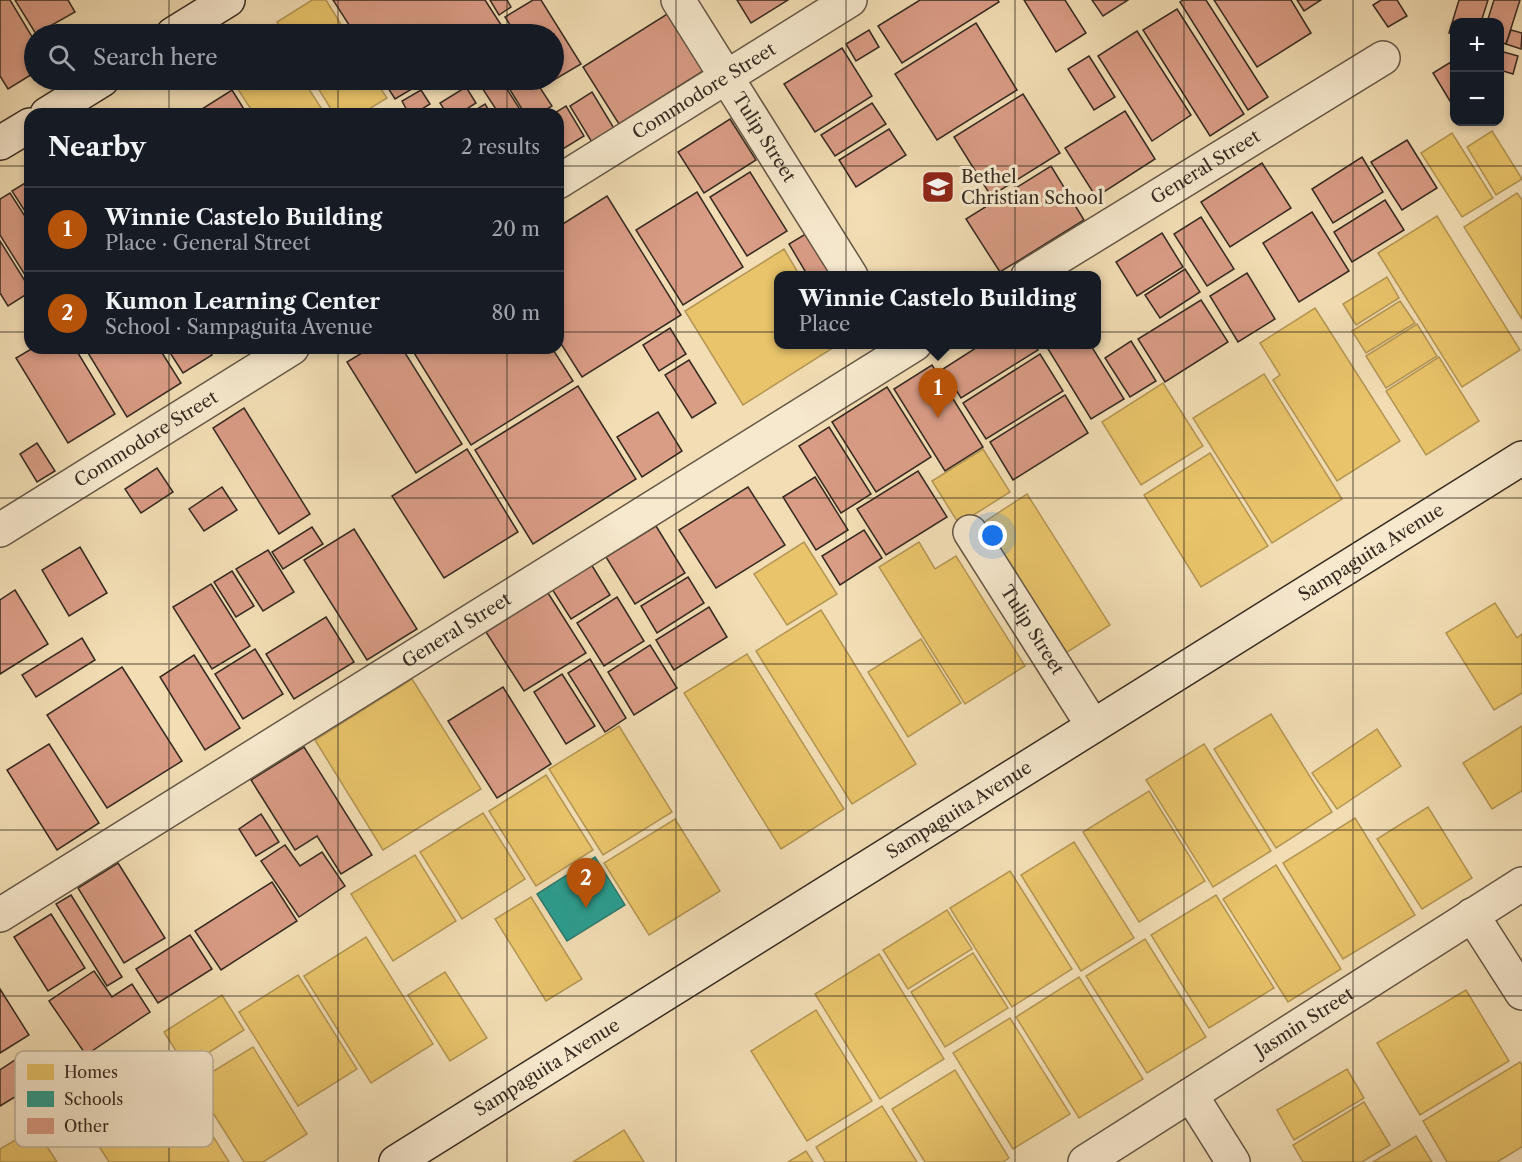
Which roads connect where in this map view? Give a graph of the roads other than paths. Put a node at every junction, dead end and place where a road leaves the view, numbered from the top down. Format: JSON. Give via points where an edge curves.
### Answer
{"nodes":[{"id":1,"x":228,"y":0,"type":"edge"},
{"id":2,"x":678,"y":0,"type":"edge"},
{"id":3,"x":850,"y":0,"type":"edge"},
{"id":4,"x":189,"y":24,"type":"edge"},
{"id":5,"x":1383,"y":58,"type":"dead end"},
{"id":6,"x":726,"y":77,"type":"junction"},
{"id":7,"x":86,"y":90,"type":"edge"},
{"id":8,"x":57,"y":108,"type":"edge"},
{"id":9,"x":24,"y":128,"type":"edge"},
{"id":10,"x":0,"y":143,"type":"edge"},
{"id":11,"x":564,"y":178,"type":"edge"},
{"id":12,"x":848,"y":271,"type":"edge"},
{"id":13,"x":1036,"y":271,"type":"edge"},
{"id":14,"x":901,"y":349,"type":"edge"},
{"id":15,"x":282,"y":354,"type":"edge"},
{"id":16,"x":1522,"y":458,"type":"edge"},
{"id":17,"x":0,"y":530,"type":"edge"},
{"id":18,"x":970,"y":532,"type":"dead end"},
{"id":19,"x":1093,"y":726,"type":"junction"},
{"id":20,"x":1522,"y":884,"type":"edge"},
{"id":21,"x":0,"y":915,"type":"edge"},
{"id":22,"x":1473,"y":915,"type":"junction"},
{"id":23,"x":1522,"y":993,"type":"edge"},
{"id":24,"x":1191,"y":1095,"type":"junction"},
{"id":25,"x":396,"y":1162,"type":"edge"},
{"id":26,"x":1085,"y":1162,"type":"edge"},
{"id":27,"x":1233,"y":1162,"type":"edge"}],
"edges":[{"from":1,"to":4,"type":"street"},
{"from":2,"to":6,"type":"street","name":"Tulip Street"},
{"from":3,"to":6,"type":"street","name":"Commodore Street"},
{"from":5,"to":13,"type":"street","name":"General Street"},
{"from":6,"to":11,"type":"street","name":"Commodore Street"},
{"from":6,"to":12,"type":"street","name":"Tulip Street"},
{"from":7,"to":8,"type":"street"},
{"from":9,"to":10,"type":"street"},
{"from":14,"to":21,"type":"street","name":"General Street"},
{"from":15,"to":17,"type":"street","name":"Commodore Street"},
{"from":16,"to":19,"type":"street","name":"Sampaguita Avenue"},
{"from":18,"to":19,"type":"street","name":"Tulip Street"},
{"from":19,"to":25,"type":"street","name":"Sampaguita Avenue"},
{"from":20,"to":22,"type":"street","name":"Jasmin Street"},
{"from":22,"to":23,"type":"street"},
{"from":22,"to":24,"type":"street","name":"Jasmin Street"},
{"from":24,"to":26,"type":"street","name":"Jasmin Street"},
{"from":24,"to":27,"type":"street"}]}
